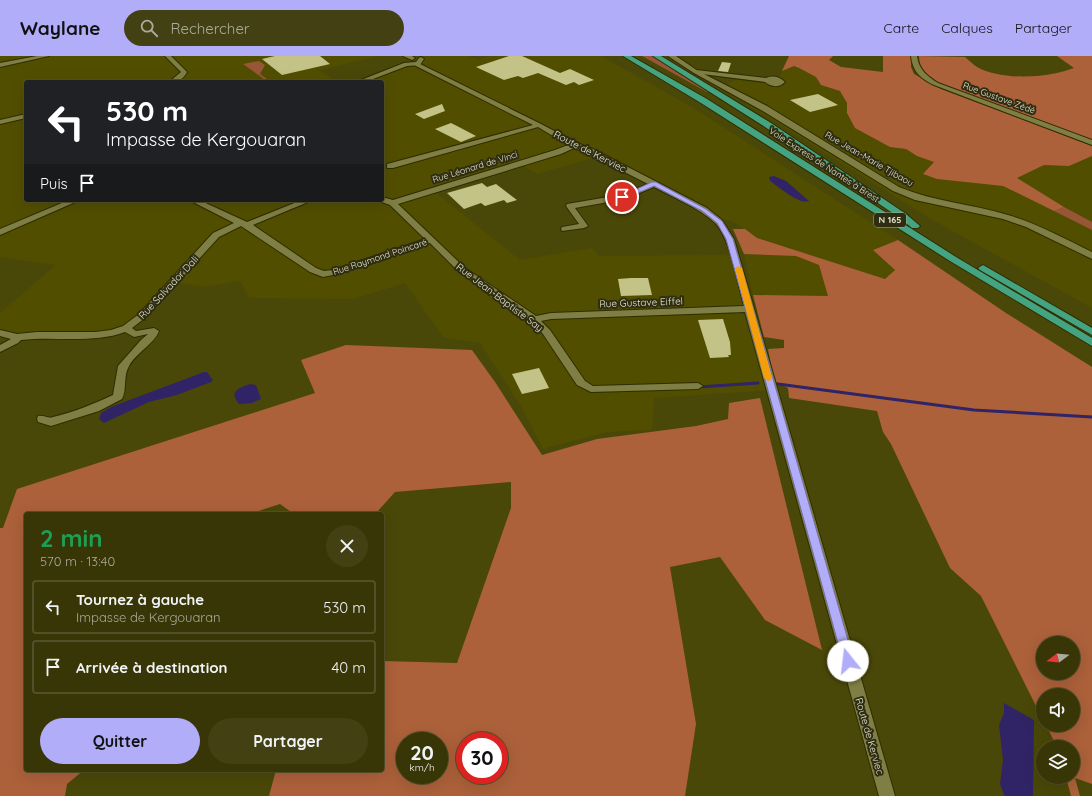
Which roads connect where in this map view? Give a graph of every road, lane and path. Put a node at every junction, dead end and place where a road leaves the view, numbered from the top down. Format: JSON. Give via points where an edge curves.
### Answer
{"nodes":[{"id":1,"x":46,"y":56,"type":"edge"},
{"id":2,"x":168,"y":56,"type":"edge"},
{"id":3,"x":619,"y":56,"type":"edge"},
{"id":4,"x":626,"y":56,"type":"edge"},
{"id":5,"x":636,"y":56,"type":"edge"},
{"id":6,"x":656,"y":56,"type":"edge"},
{"id":7,"x":671,"y":56,"type":"edge"},
{"id":8,"x":914,"y":56,"type":"edge"},
{"id":9,"x":415,"y":60,"type":"edge"},
{"id":10,"x":0,"y":65,"type":"edge"},
{"id":11,"x":696,"y":72,"type":"junction"},
{"id":12,"x":789,"y":78,"type":"dead end"},
{"id":13,"x":175,"y":80,"type":"edge"},
{"id":14,"x":365,"y":80,"type":"edge"},
{"id":15,"x":704,"y":100,"type":"junction"},
{"id":16,"x":24,"y":116,"type":"edge"},
{"id":17,"x":0,"y":122,"type":"edge"},
{"id":18,"x":539,"y":125,"type":"junction"},
{"id":19,"x":1092,"y":143,"type":"edge"},
{"id":20,"x":574,"y":145,"type":"junction"},
{"id":21,"x":390,"y":166,"type":"dead end"},
{"id":22,"x":654,"y":184,"type":"junction"},
{"id":23,"x":384,"y":201,"type":"edge"},
{"id":24,"x":71,"y":202,"type":"edge"},
{"id":25,"x":197,"y":202,"type":"edge"},
{"id":26,"x":304,"y":202,"type":"edge"},
{"id":27,"x":392,"y":204,"type":"junction"},
{"id":28,"x":243,"y":224,"type":"junction"},
{"id":29,"x":915,"y":226,"type":"junction"},
{"id":30,"x":565,"y":229,"type":"dead end"},
{"id":31,"x":0,"y":232,"type":"edge"},
{"id":32,"x":431,"y":240,"type":"junction"},
{"id":33,"x":1092,"y":256,"type":"edge"},
{"id":34,"x":750,"y":309,"type":"junction"},
{"id":35,"x":534,"y":320,"type":"junction"},
{"id":36,"x":126,"y":328,"type":"junction"},
{"id":37,"x":1092,"y":332,"type":"edge"},
{"id":38,"x":0,"y":333,"type":"edge"},
{"id":39,"x":17,"y":337,"type":"junction"},
{"id":40,"x":1092,"y":343,"type":"edge"},
{"id":41,"x":0,"y":349,"type":"edge"},
{"id":42,"x":698,"y":386,"type":"dead end"},
{"id":43,"x":42,"y":419,"type":"dead end"},
{"id":44,"x":887,"y":796,"type":"edge"}],
"edges":[{"from":1,"to":10,"type":"street"},
{"from":2,"to":13,"type":"street","via":[[184,72]]},
{"from":3,"to":15,"type":"highway","number":"N 165","via":[[691,96]]},
{"from":4,"to":15,"type":"highway","name":"Voie Express de Nantes à Brest","number":"N 165"},
{"from":5,"to":29,"type":"highway","name":"Voie Express de Nantes à Brest","number":"N 165","via":[[705,95]]},
{"from":6,"to":29,"type":"highway","via":[[768,126],[904,216]]},
{"from":7,"to":11,"type":"street","name":"Rue Jean-Marie Tjibaou"},
{"from":8,"to":19,"type":"street","name":"Rue Gustave Zédé","via":[[914,64],[919,72],[936,84]]},
{"from":9,"to":14,"type":"street"},
{"from":9,"to":18,"type":"street","name":"Route de Kerviec"},
{"from":11,"to":12,"type":"street","via":[[767,80]]},
{"from":11,"to":33,"type":"street","name":"Rue Jean-Marie Tjibaou","via":[[764,108],[896,189],[918,198],[1005,217],[1029,225]]},
{"from":15,"to":40,"type":"highway","name":"Voie Express de Nantes à Brest","number":"N 165","via":[[953,259]]},
{"from":16,"to":17,"type":"street"},
{"from":18,"to":20,"type":"street","name":"Route de Kerviec"},
{"from":18,"to":21,"type":"street"},
{"from":20,"to":22,"type":"street","name":"Route de Kerviec"},
{"from":20,"to":27,"type":"street","name":"Rue Léonard de Vinci"},
{"from":22,"to":30,"type":"street","via":[[622,197],[570,206],[584,226]]},
{"from":22,"to":34,"type":"street","name":"Route de Kerviec","via":[[692,203],[719,222],[730,239]]},
{"from":23,"to":27,"type":"street"},
{"from":24,"to":31,"type":"street"},
{"from":25,"to":28,"type":"street"},
{"from":26,"to":28,"type":"street"},
{"from":27,"to":32,"type":"street","name":"Rue Jean-Baptiste Say"},
{"from":28,"to":32,"type":"street","name":"Rue Raymond Poincaré","via":[[323,274]]},
{"from":28,"to":36,"type":"street","name":"Rue Salvador Dali","via":[[216,235],[142,316]]},
{"from":29,"to":37,"type":"highway","name":"Voie Express de Nantes à Brest","number":"N 165"},
{"from":32,"to":35,"type":"street","name":"Rue Jean-Baptiste Say","via":[[462,270]]},
{"from":34,"to":35,"type":"street","name":"Rue Gustave Eiffel","via":[[551,316]]},
{"from":34,"to":44,"type":"street","name":"Route de Kerviec"},
{"from":35,"to":42,"type":"street","name":"Rue Jean-Baptiste Say","via":[[547,332],[581,383],[591,389]]},
{"from":36,"to":39,"type":"street","name":"Rue Salvador Dali","via":[[113,333],[94,335]]},
{"from":36,"to":43,"type":"street","via":[[134,334],[154,331],[123,366],[118,397],[95,408],[51,422]]},
{"from":38,"to":39,"type":"street"},
{"from":39,"to":41,"type":"street","via":[[15,341]]}]}
